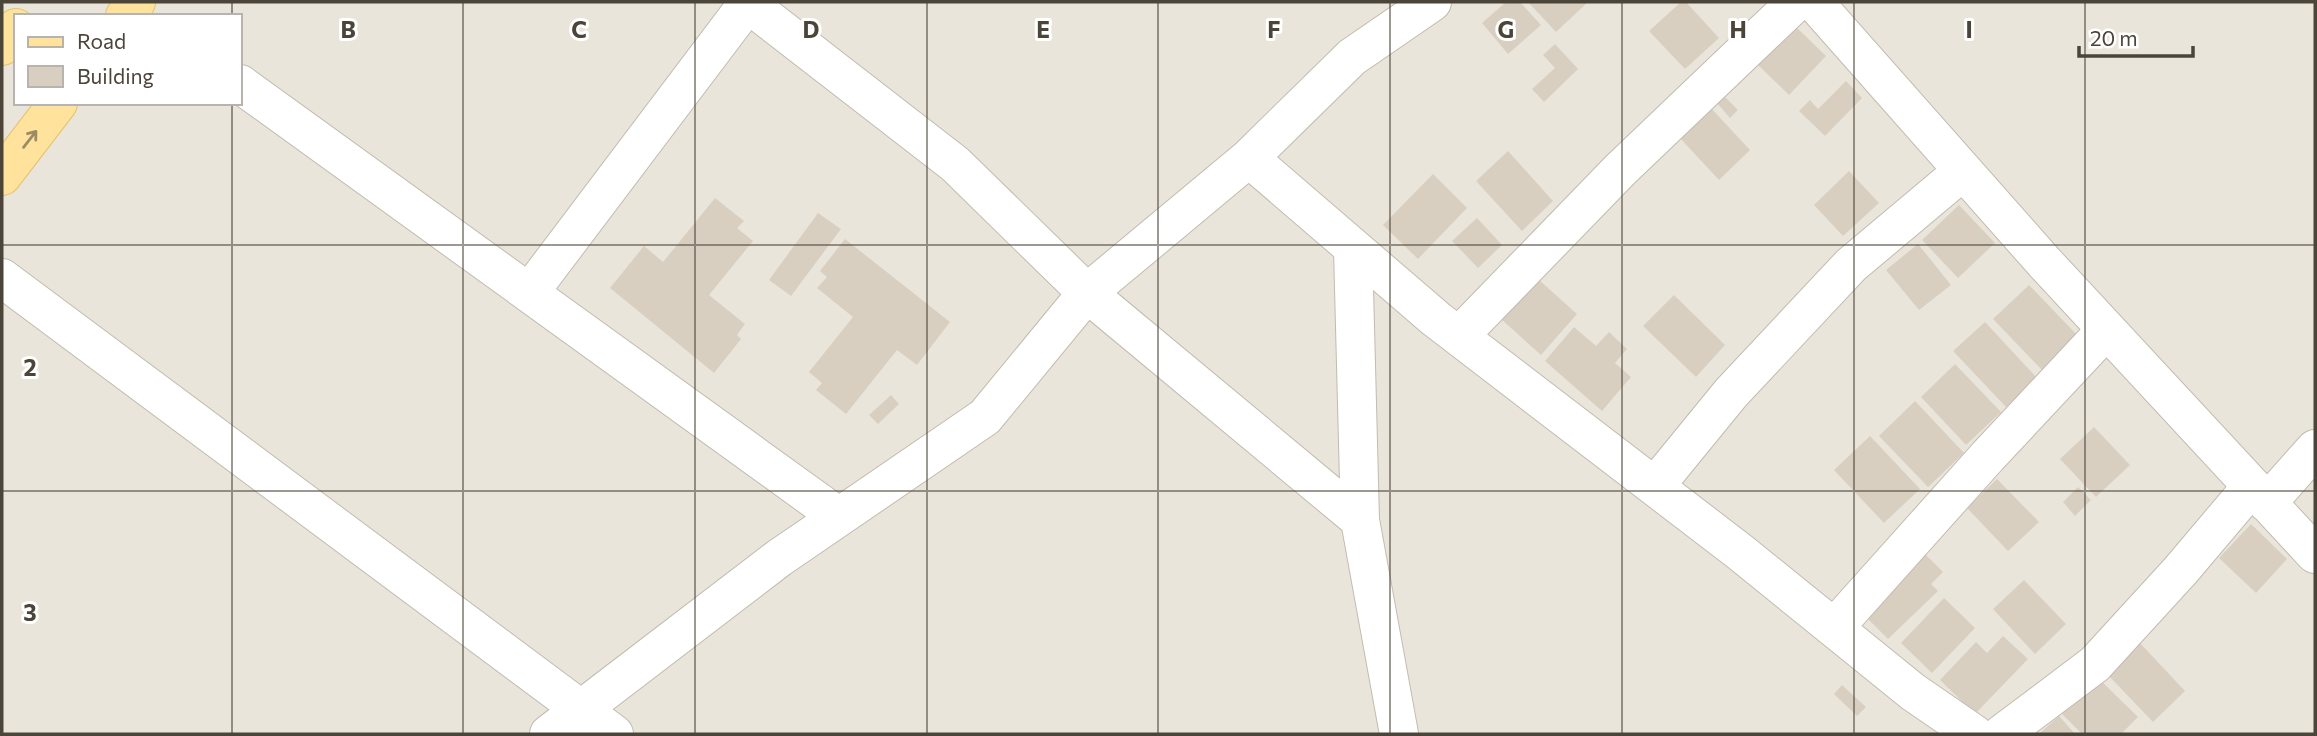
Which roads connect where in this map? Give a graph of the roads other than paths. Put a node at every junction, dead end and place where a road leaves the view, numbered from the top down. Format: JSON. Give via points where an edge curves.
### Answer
{"nodes":[{"id":1,"x":1432,"y":2,"type":"edge"},
{"id":2,"x":1796,"y":2,"type":"edge"},
{"id":3,"x":1814,"y":2,"type":"edge"},
{"id":4,"x":747,"y":3,"type":"edge"},
{"id":5,"x":14,"y":31,"type":"edge"},
{"id":6,"x":2,"y":46,"type":"edge"},
{"id":7,"x":242,"y":85,"type":"edge"},
{"id":8,"x":56,"y":105,"type":"edge"},
{"id":9,"x":1248,"y":158,"type":"junction"},
{"id":10,"x":1963,"y":171,"type":"junction"},
{"id":11,"x":2,"y":176,"type":"edge"},
{"id":12,"x":1353,"y":249,"type":"junction"},
{"id":13,"x":2,"y":278,"type":"edge"},
{"id":14,"x":529,"y":293,"type":"junction"},
{"id":15,"x":1087,"y":293,"type":"junction"},
{"id":16,"x":2106,"y":330,"type":"junction"},
{"id":17,"x":1459,"y":336,"type":"junction"},
{"id":18,"x":2315,"y":449,"type":"edge"},
{"id":19,"x":1655,"y":486,"type":"junction"},
{"id":20,"x":2259,"y":494,"type":"junction"},
{"id":21,"x":839,"y":517,"type":"junction"},
{"id":22,"x":1360,"y":520,"type":"junction"},
{"id":23,"x":2315,"y":554,"type":"edge"},
{"id":24,"x":1834,"y":628,"type":"junction"},
{"id":25,"x":581,"y":710,"type":"junction"},
{"id":26,"x":549,"y":734,"type":"edge"},
{"id":27,"x":614,"y":734,"type":"edge"},
{"id":28,"x":1399,"y":734,"type":"edge"},
{"id":29,"x":1974,"y":734,"type":"edge"},
{"id":30,"x":2002,"y":734,"type":"edge"}],
"edges":[{"from":1,"to":9,"type":"street","via":[[1352,57]]},
{"from":2,"to":17,"type":"street","via":[[1620,170]]},
{"from":3,"to":10,"type":"street"},
{"from":4,"to":14,"type":"street"},
{"from":4,"to":15,"type":"street","via":[[955,164]]},
{"from":5,"to":6,"type":"main road"},
{"from":7,"to":14,"type":"street"},
{"from":11,"to":8,"type":"main road","one_way":true},
{"from":9,"to":12,"type":"street"},
{"from":9,"to":15,"type":"street"},
{"from":10,"to":16,"type":"street"},
{"from":10,"to":19,"type":"street","via":[[1851,265],[1731,393]]},
{"from":12,"to":17,"type":"street"},
{"from":12,"to":22,"type":"street"},
{"from":13,"to":25,"type":"street"},
{"from":14,"to":21,"type":"street"},
{"from":15,"to":21,"type":"street","via":[[985,417]]},
{"from":15,"to":22,"type":"street"},
{"from":16,"to":20,"type":"street"},
{"from":16,"to":24,"type":"street"},
{"from":17,"to":19,"type":"street"},
{"from":18,"to":20,"type":"street"},
{"from":19,"to":24,"type":"street"},
{"from":20,"to":23,"type":"street"},
{"from":20,"to":30,"type":"street","via":[[2095,664]]},
{"from":21,"to":25,"type":"street"},
{"from":22,"to":28,"type":"street"},
{"from":24,"to":29,"type":"street"},
{"from":25,"to":26,"type":"street"},
{"from":25,"to":27,"type":"street"}]}
